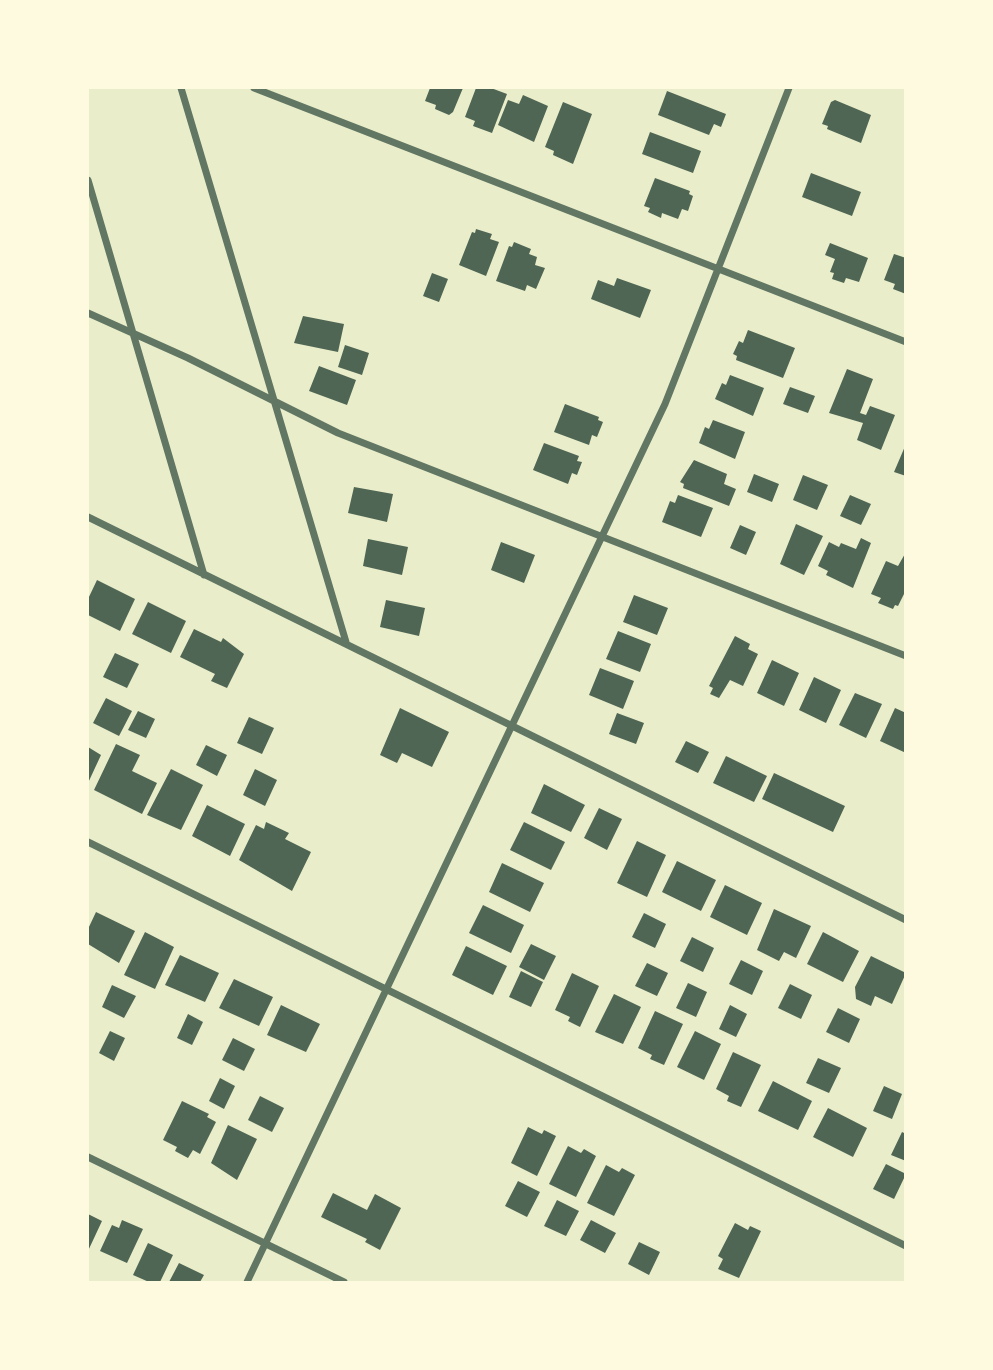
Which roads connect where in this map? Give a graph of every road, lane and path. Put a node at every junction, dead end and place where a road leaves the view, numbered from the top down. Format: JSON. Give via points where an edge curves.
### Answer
{"nodes":[{"id":1,"x":181,"y":88,"type":"edge"},
{"id":2,"x":254,"y":88,"type":"edge"},
{"id":3,"x":789,"y":88,"type":"edge"},
{"id":4,"x":88,"y":180,"type":"edge"},
{"id":5,"x":718,"y":268,"type":"junction"},
{"id":6,"x":88,"y":313,"type":"edge"},
{"id":7,"x":132,"y":333,"type":"junction"},
{"id":8,"x":905,"y":342,"type":"edge"},
{"id":9,"x":277,"y":403,"type":"junction"},
{"id":10,"x":88,"y":517,"type":"edge"},
{"id":11,"x":603,"y":538,"type":"junction"},
{"id":12,"x":204,"y":575,"type":"junction"},
{"id":13,"x":346,"y":642,"type":"junction"},
{"id":14,"x":905,"y":656,"type":"edge"},
{"id":15,"x":513,"y":727,"type":"junction"},
{"id":16,"x":88,"y":842,"type":"edge"},
{"id":17,"x":905,"y":920,"type":"edge"},
{"id":18,"x":387,"y":990,"type":"junction"},
{"id":19,"x":88,"y":1157,"type":"edge"},
{"id":20,"x":265,"y":1244,"type":"junction"},
{"id":21,"x":905,"y":1246,"type":"edge"},
{"id":22,"x":247,"y":1283,"type":"edge"},
{"id":23,"x":344,"y":1283,"type":"edge"}],
"edges":[{"from":1,"to":9,"type":"street"},
{"from":2,"to":5,"type":"street"},
{"from":3,"to":5,"type":"street"},
{"from":4,"to":7,"type":"street"},
{"from":5,"to":8,"type":"street"},
{"from":5,"to":11,"type":"street","via":[[665,404]]},
{"from":6,"to":7,"type":"street"},
{"from":7,"to":9,"type":"street"},
{"from":7,"to":12,"type":"street"},
{"from":9,"to":11,"type":"street","via":[[338,433]]},
{"from":9,"to":13,"type":"street"},
{"from":10,"to":12,"type":"street"},
{"from":11,"to":14,"type":"street"},
{"from":11,"to":15,"type":"street"},
{"from":12,"to":13,"type":"street"},
{"from":13,"to":15,"type":"street"},
{"from":15,"to":17,"type":"street"},
{"from":15,"to":18,"type":"street"},
{"from":16,"to":18,"type":"street"},
{"from":18,"to":20,"type":"street"},
{"from":18,"to":21,"type":"street"},
{"from":19,"to":20,"type":"street"},
{"from":20,"to":22,"type":"street"},
{"from":20,"to":23,"type":"street"}]}
